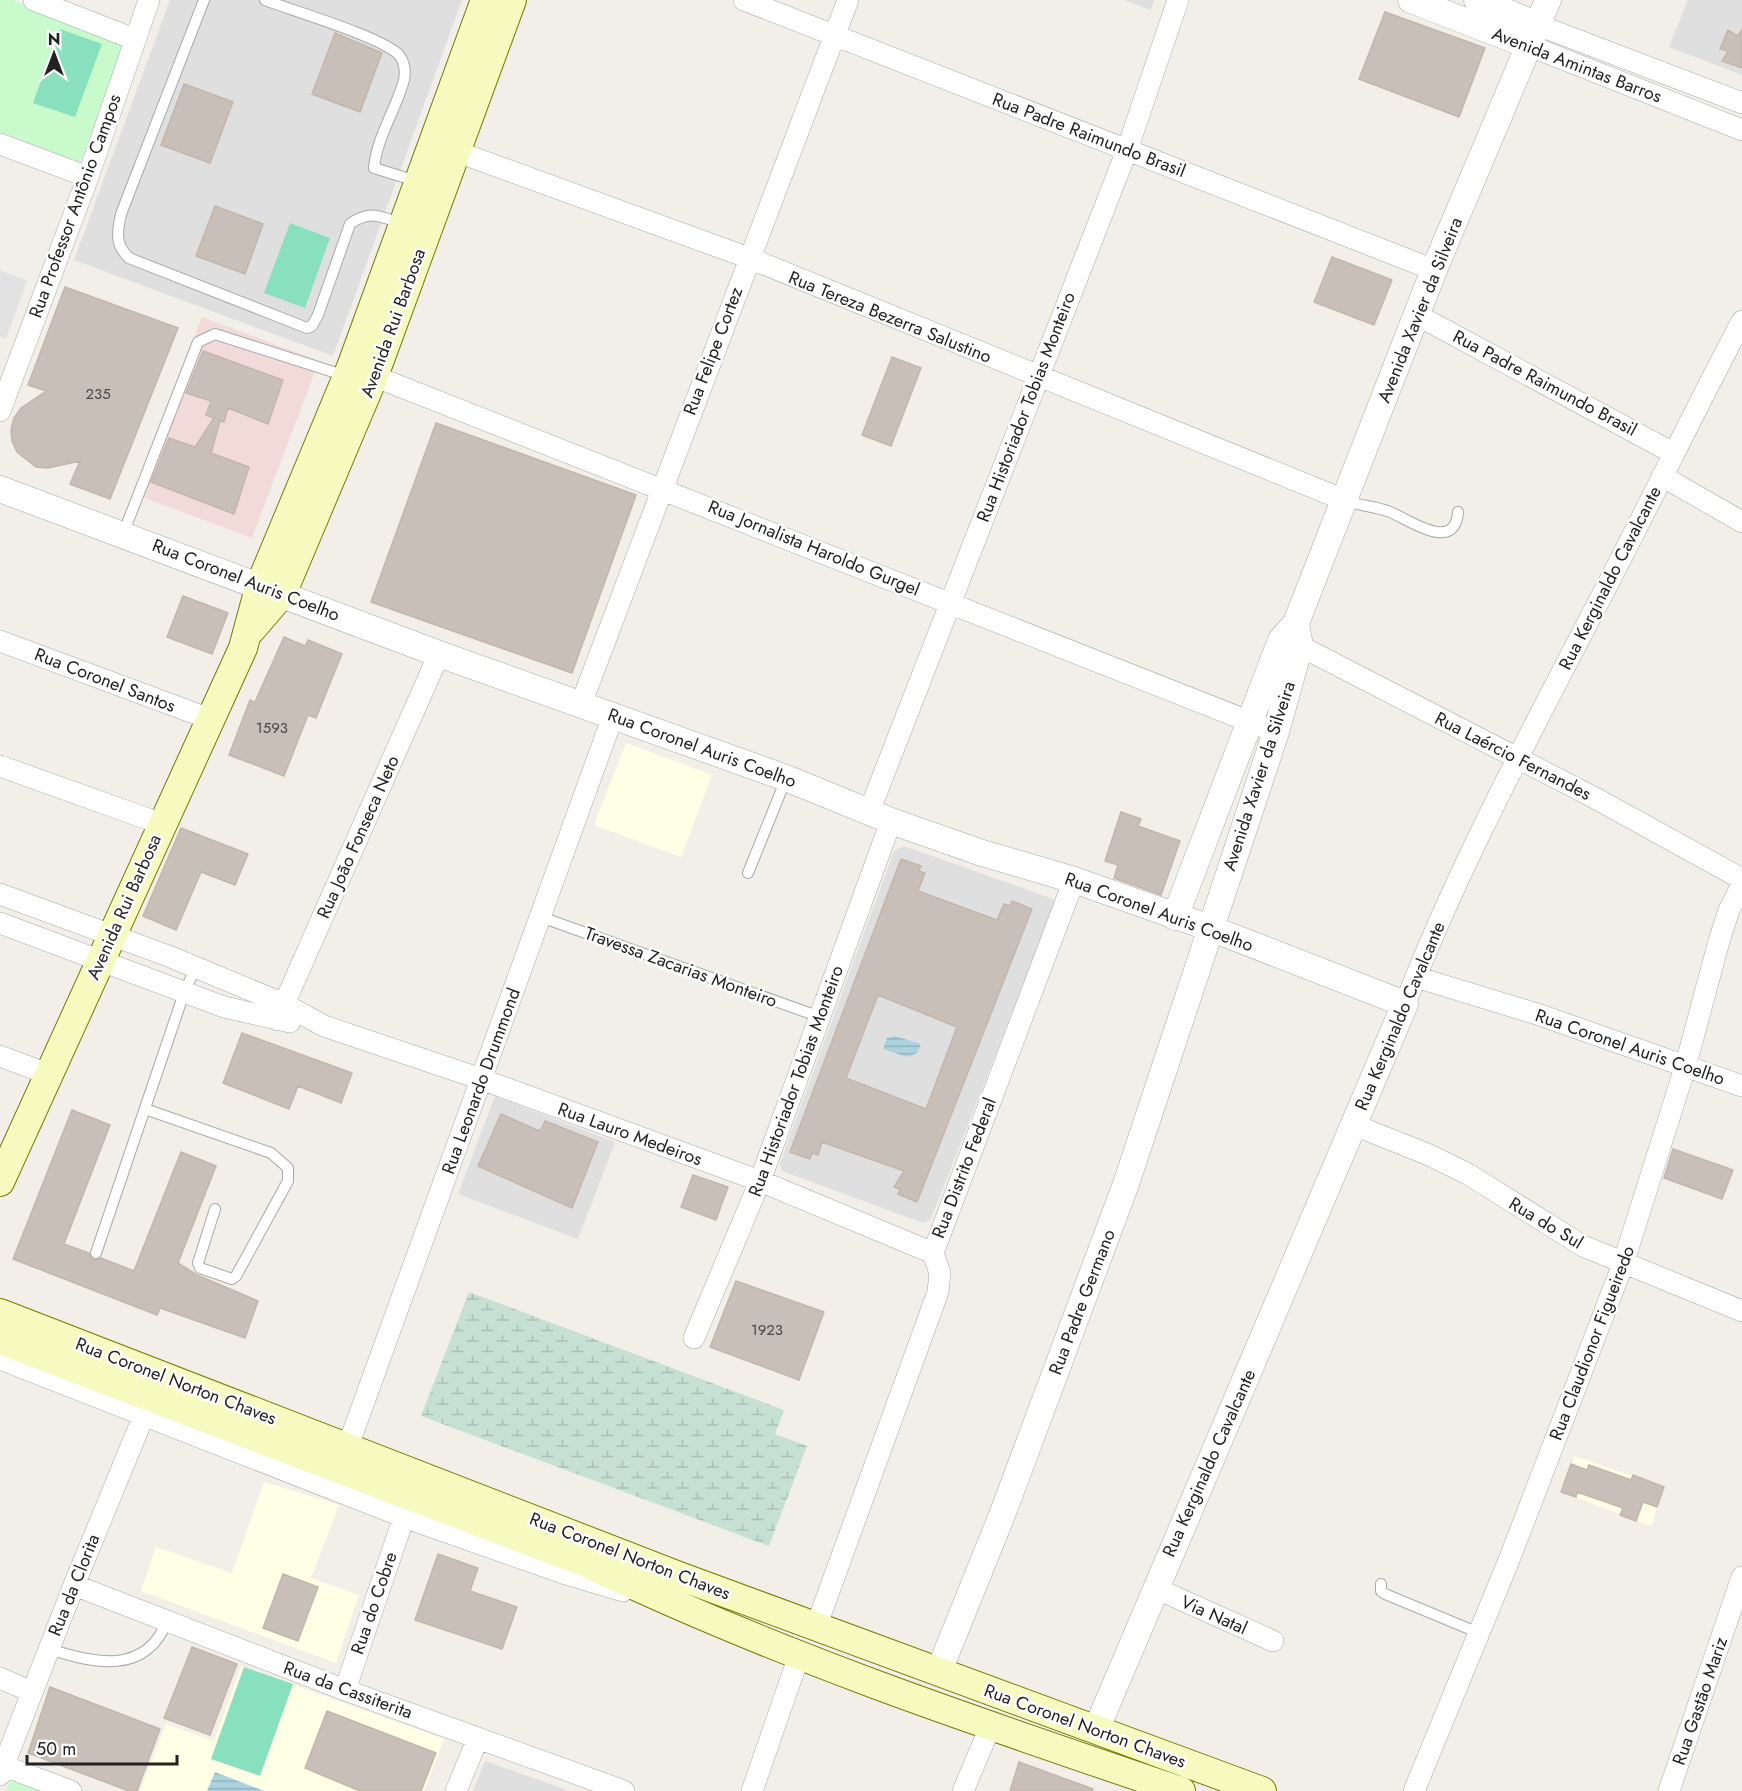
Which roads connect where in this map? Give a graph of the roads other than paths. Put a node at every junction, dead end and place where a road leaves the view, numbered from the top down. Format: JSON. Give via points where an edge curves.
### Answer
{"nodes":[{"id":1,"x":33,"y":0,"type":"edge"},
{"id":2,"x":149,"y":0,"type":"edge"},
{"id":3,"x":204,"y":0,"type":"edge"},
{"id":4,"x":265,"y":0,"type":"edge"},
{"id":5,"x":485,"y":0,"type":"edge"},
{"id":6,"x":512,"y":0,"type":"edge"},
{"id":7,"x":744,"y":0,"type":"edge"},
{"id":8,"x":848,"y":0,"type":"edge"},
{"id":9,"x":1178,"y":0,"type":"edge"},
{"id":10,"x":1411,"y":0,"type":"edge"},
{"id":11,"x":1477,"y":0,"type":"edge"},
{"id":12,"x":1548,"y":0,"type":"edge"},
{"id":13,"x":1534,"y":36,"type":"junction"},
{"id":14,"x":836,"y":38,"type":"junction"},
{"id":15,"x":134,"y":39,"type":"junction"},
{"id":16,"x":1742,"y":103,"type":"edge"},
{"id":17,"x":1742,"y":130,"type":"edge"},
{"id":18,"x":0,"y":144,"type":"edge"},
{"id":19,"x":444,"y":147,"type":"junction"},
{"id":20,"x":1127,"y":150,"type":"junction"},
{"id":21,"x":88,"y":177,"type":"junction"},
{"id":22,"x":419,"y":181,"type":"junction"},
{"id":23,"x":403,"y":224,"type":"junction"},
{"id":24,"x":749,"y":258,"type":"junction"},
{"id":25,"x":1434,"y":270,"type":"junction"},
{"id":26,"x":1417,"y":315,"type":"junction"},
{"id":27,"x":1742,"y":321,"type":"edge"},
{"id":28,"x":358,"y":373,"type":"junction"},
{"id":29,"x":1036,"y":377,"type":"junction"},
{"id":30,"x":0,"y":411,"type":"edge"},
{"id":31,"x":1673,"y":453,"type":"junction"},
{"id":32,"x":1662,"y":476,"type":"junction"},
{"id":33,"x":661,"y":488,"type":"junction"},
{"id":34,"x":0,"y":489,"type":"edge"},
{"id":35,"x":1348,"y":501,"type":"junction"},
{"id":36,"x":1458,"y":512,"type":"dead end"},
{"id":37,"x":1742,"y":522,"type":"edge"},
{"id":38,"x":123,"y":534,"type":"junction"},
{"id":39,"x":271,"y":590,"type":"junction"},
{"id":40,"x":952,"y":603,"type":"junction"},
{"id":41,"x":1292,"y":636,"type":"junction"},
{"id":42,"x":0,"y":640,"type":"edge"},
{"id":43,"x":439,"y":654,"type":"junction"},
{"id":44,"x":580,"y":704,"type":"junction"},
{"id":45,"x":614,"y":716,"type":"junction"},
{"id":46,"x":210,"y":719,"type":"junction"},
{"id":47,"x":1250,"y":721,"type":"junction"},
{"id":48,"x":1276,"y":732,"type":"junction"},
{"id":49,"x":1516,"y":757,"type":"junction"},
{"id":50,"x":0,"y":766,"type":"edge"},
{"id":51,"x":786,"y":778,"type":"junction"},
{"id":52,"x":880,"y":817,"type":"junction"},
{"id":53,"x":162,"y":824,"type":"junction"},
{"id":54,"x":748,"y":873,"type":"dead end"},
{"id":55,"x":1742,"y":879,"type":"edge"},
{"id":56,"x":1074,"y":880,"type":"junction"},
{"id":57,"x":1742,"y":885,"type":"edge"},
{"id":58,"x":0,"y":894,"type":"edge"},
{"id":59,"x":541,"y":917,"type":"junction"},
{"id":60,"x":1175,"y":917,"type":"junction"},
{"id":61,"x":0,"y":923,"type":"edge"},
{"id":62,"x":1210,"y":928,"type":"junction"},
{"id":63,"x":111,"y":935,"type":"junction"},
{"id":64,"x":100,"y":961,"type":"junction"},
{"id":65,"x":196,"y":967,"type":"junction"},
{"id":66,"x":1416,"y":976,"type":"junction"},
{"id":67,"x":184,"y":993,"type":"junction"},
{"id":68,"x":1405,"y":1004,"type":"junction"},
{"id":69,"x":280,"y":1012,"type":"junction"},
{"id":70,"x":820,"y":1017,"type":"junction"},
{"id":71,"x":0,"y":1056,"type":"edge"},
{"id":72,"x":1685,"y":1068,"type":"junction"},
{"id":73,"x":48,"y":1074,"type":"junction"},
{"id":74,"x":482,"y":1079,"type":"junction"},
{"id":75,"x":1742,"y":1086,"type":"edge"},
{"id":76,"x":145,"y":1109,"type":"junction"},
{"id":77,"x":1354,"y":1125,"type":"junction"},
{"id":78,"x":0,"y":1181,"type":"edge"},
{"id":79,"x":760,"y":1181,"type":"junction"},
{"id":80,"x":215,"y":1209,"type":"dead end"},
{"id":81,"x":96,"y":1253,"type":"dead end"},
{"id":82,"x":933,"y":1253,"type":"junction"},
{"id":83,"x":1623,"y":1264,"type":"junction"},
{"id":84,"x":1742,"y":1311,"type":"edge"},
{"id":85,"x":0,"y":1313,"type":"edge"},
{"id":86,"x":694,"y":1338,"type":"dead end"},
{"id":87,"x":0,"y":1340,"type":"edge"},
{"id":88,"x":0,"y":1359,"type":"edge"},
{"id":89,"x":148,"y":1405,"type":"junction"},
{"id":90,"x":348,"y":1446,"type":"junction"},
{"id":91,"x":404,"y":1517,"type":"junction"},
{"id":92,"x":1742,"y":1577,"type":"edge"},
{"id":93,"x":1381,"y":1584,"type":"dead end"},
{"id":94,"x":74,"y":1585,"type":"junction"},
{"id":95,"x":1155,"y":1588,"type":"junction"},
{"id":96,"x":664,"y":1600,"type":"junction"},
{"id":97,"x":167,"y":1621,"type":"junction"},
{"id":98,"x":816,"y":1627,"type":"junction"},
{"id":99,"x":1479,"y":1632,"type":"junction"},
{"id":100,"x":1273,"y":1641,"type":"dead end"},
{"id":101,"x":49,"y":1649,"type":"junction"},
{"id":102,"x":799,"y":1656,"type":"junction"},
{"id":103,"x":898,"y":1656,"type":"junction"},
{"id":104,"x":939,"y":1671,"type":"junction"},
{"id":105,"x":0,"y":1678,"type":"edge"},
{"id":106,"x":886,"y":1686,"type":"junction"},
{"id":107,"x":345,"y":1690,"type":"junction"},
{"id":108,"x":32,"y":1692,"type":"junction"},
{"id":109,"x":991,"y":1725,"type":"junction"},
{"id":110,"x":1096,"y":1730,"type":"junction"},
{"id":111,"x":478,"y":1738,"type":"junction"},
{"id":112,"x":2,"y":1770,"type":"edge"},
{"id":113,"x":1206,"y":1780,"type":"edge"},
{"id":114,"x":71,"y":1791,"type":"edge"},
{"id":115,"x":456,"y":1791,"type":"edge"},
{"id":116,"x":624,"y":1791,"type":"edge"},
{"id":117,"x":752,"y":1791,"type":"edge"},
{"id":118,"x":963,"y":1791,"type":"edge"},
{"id":119,"x":1180,"y":1791,"type":"edge"},
{"id":120,"x":1262,"y":1791,"type":"edge"},
{"id":121,"x":1414,"y":1791,"type":"edge"},
{"id":122,"x":1669,"y":1791,"type":"edge"}],
"edges":[{"from":1,"to":15,"type":"street"},
{"from":2,"to":15,"type":"street","name":"Rua Professor Antônio Campos"},
{"from":3,"to":23,"type":"lane","via":[[122,214],[117,237],[121,250],[129,258],[307,328],[318,315],[350,224],[362,215]]},
{"from":4,"to":22,"type":"lane","via":[[380,43],[399,55],[404,79],[374,168]]},
{"from":5,"to":19,"type":"main road","name":"Avenida Rui Barbosa"},
{"from":6,"to":19,"type":"main road","name":"Avenida Rui Barbosa"},
{"from":7,"to":14,"type":"street","name":"Rua Padre Raimundo Brasil"},
{"from":8,"to":14,"type":"street","name":"Rua Felipe Cortez"},
{"from":9,"to":20,"type":"street","name":"Rua Historiador Tobias Monteiro"},
{"from":10,"to":13,"type":"street","name":"Avenida Amintas Barros"},
{"from":11,"to":13,"type":"street","name":"Avenida Amintas Barros"},
{"from":12,"to":13,"type":"street","name":"Avenida Xavier da Silveira"},
{"from":13,"to":16,"type":"street","name":"Avenida Amintas Barros"},
{"from":13,"to":17,"type":"street","name":"Avenida Amintas Barros"},
{"from":13,"to":25,"type":"street","name":"Avenida Xavier da Silveira"},
{"from":14,"to":20,"type":"street","name":"Rua Padre Raimundo Brasil"},
{"from":14,"to":24,"type":"street","name":"Rua Felipe Cortez"},
{"from":15,"to":21,"type":"street","name":"Rua Professor Antônio Campos"},
{"from":18,"to":21,"type":"street"},
{"from":19,"to":22,"type":"main road","name":"Avenida Rui Barbosa"},
{"from":19,"to":24,"type":"street","name":"Rua Tereza Bezerra Salustino"},
{"from":19,"to":28,"type":"main road","name":"Avenida Rui Barbosa"},
{"from":20,"to":25,"type":"street","name":"Rua Padre Raimundo Brasil"},
{"from":20,"to":29,"type":"street","name":"Rua Historiador Tobias Monteiro"},
{"from":21,"to":30,"type":"street","name":"Rua Professor Antônio Campos"},
{"from":22,"to":23,"type":"main road","name":"Avenida Rui Barbosa"},
{"from":23,"to":28,"type":"main road","name":"Avenida Rui Barbosa"},
{"from":24,"to":29,"type":"street","name":"Rua Tereza Bezerra Salustino"},
{"from":24,"to":33,"type":"street","name":"Rua Felipe Cortez"},
{"from":25,"to":26,"type":"street","name":"Avenida Xavier da Silveira"},
{"from":26,"to":31,"type":"street","name":"Rua Padre Raimundo Brasil"},
{"from":26,"to":35,"type":"street","name":"Avenida Xavier da Silveira"},
{"from":27,"to":31,"type":"street","name":"Rua Kerginaldo Cavalcante"},
{"from":28,"to":33,"type":"street","name":"Rua Jornalista Haroldo Gurgel"},
{"from":28,"to":38,"type":"lane","via":[[215,334],[204,337],[198,342]]},
{"from":28,"to":39,"type":"main road","name":"Avenida Rui Barbosa"},
{"from":29,"to":35,"type":"street","name":"Rua Tereza Bezerra Salustino"},
{"from":29,"to":40,"type":"street","name":"Rua Historiador Tobias Monteiro"},
{"from":31,"to":32,"type":"street","name":"Rua Kerginaldo Cavalcante"},
{"from":32,"to":37,"type":"street"},
{"from":32,"to":49,"type":"street","name":"Rua Kerginaldo Cavalcante"},
{"from":33,"to":40,"type":"street","name":"Rua Jornalista Haroldo Gurgel"},
{"from":33,"to":44,"type":"street","name":"Rua Felipe Cortez"},
{"from":34,"to":38,"type":"street","name":"Rua Coronel Auris Coelho"},
{"from":35,"to":36,"type":"lane","via":[[1392,513],[1415,527],[1435,532],[1452,528]]},
{"from":35,"to":41,"type":"street","name":"Avenida Xavier da Silveira"},
{"from":38,"to":39,"type":"street","name":"Rua Coronel Auris Coelho"},
{"from":39,"to":43,"type":"street","name":"Rua Coronel Auris Coelho"},
{"from":39,"to":46,"type":"main road","name":"Avenida Rui Barbosa"},
{"from":40,"to":47,"type":"street","name":"Rua Jornalista Haroldo Gurgel"},
{"from":40,"to":52,"type":"street","name":"Rua Historiador Tobias Monteiro"},
{"from":41,"to":47,"type":"street","name":"Avenida Xavier da Silveira"},
{"from":41,"to":48,"type":"street","name":"Avenida Xavier da Silveira"},
{"from":41,"to":49,"type":"street","name":"Rua Laércio Fernandes"},
{"from":42,"to":46,"type":"street","name":"Rua Coronel Santos"},
{"from":43,"to":44,"type":"street","name":"Rua Coronel Auris Coelho"},
{"from":43,"to":69,"type":"street","name":"Rua João Fonseca Neto"},
{"from":44,"to":45,"type":"street","name":"Rua Coronel Auris Coelho"},
{"from":45,"to":51,"type":"street","name":"Rua Coronel Auris Coelho"},
{"from":45,"to":59,"type":"street","name":"Rua Leonardo Drummond"},
{"from":46,"to":53,"type":"main road","name":"Avenida Rui Barbosa"},
{"from":47,"to":48,"type":"street","name":"Rua Jornalista Haroldo Gurgel"},
{"from":47,"to":60,"type":"street","name":"Avenida Xavier da Silveira"},
{"from":48,"to":62,"type":"street","name":"Avenida Xavier da Silveira"},
{"from":49,"to":55,"type":"street","name":"Rua Laércio Fernandes"},
{"from":49,"to":66,"type":"street","name":"Rua Kerginaldo Cavalcante"},
{"from":50,"to":53,"type":"street"},
{"from":51,"to":52,"type":"street","name":"Rua Coronel Auris Coelho"},
{"from":51,"to":54,"type":"lane"},
{"from":52,"to":56,"type":"street","name":"Rua Coronel Auris Coelho"},
{"from":52,"to":70,"type":"street","name":"Rua Historiador Tobias Monteiro"},
{"from":53,"to":63,"type":"main road","name":"Avenida Rui Barbosa"},
{"from":56,"to":60,"type":"street","name":"Rua Coronel Auris Coelho"},
{"from":56,"to":82,"type":"street","name":"Rua Distrito Federal"},
{"from":57,"to":72,"type":"street","name":"Rua Claudionor Figueiredo","via":[[1719,941]]},
{"from":58,"to":63,"type":"street","name":"Rua Lauro Medeiros"},
{"from":59,"to":70,"type":"lane","name":"Travessa Zacarias Monteiro"},
{"from":59,"to":74,"type":"street","name":"Rua Leonardo Drummond"},
{"from":60,"to":62,"type":"street","name":"Rua Coronel Auris Coelho"},
{"from":61,"to":64,"type":"street","name":"Rua Lauro Medeiros"},
{"from":62,"to":68,"type":"street","name":"Rua Coronel Auris Coelho"},
{"from":62,"to":104,"type":"street","name":"Rua Padre Germano","via":[[1126,1184]]},
{"from":63,"to":64,"type":"main road","name":"Avenida Rui Barbosa"},
{"from":63,"to":65,"type":"street","name":"Rua Lauro Medeiros"},
{"from":64,"to":67,"type":"street","name":"Rua Lauro Medeiros"},
{"from":64,"to":73,"type":"main road","name":"Avenida Rui Barbosa"},
{"from":65,"to":67,"type":"lane"},
{"from":65,"to":69,"type":"street","name":"Rua Lauro Medeiros"},
{"from":66,"to":68,"type":"street","name":"Rua Kerginaldo Cavalcante"},
{"from":66,"to":72,"type":"street","name":"Rua Coronel Auris Coelho","via":[[1540,1015]]},
{"from":67,"to":69,"type":"street","name":"Rua Lauro Medeiros","via":[[224,1007]]},
{"from":67,"to":76,"type":"lane"},
{"from":68,"to":77,"type":"street","name":"Rua Kerginaldo Cavalcante"},
{"from":69,"to":74,"type":"street","name":"Rua Lauro Medeiros"},
{"from":70,"to":79,"type":"street","name":"Rua Historiador Tobias Monteiro"},
{"from":71,"to":73,"type":"street"},
{"from":72,"to":75,"type":"street","name":"Rua Coronel Auris Coelho"},
{"from":72,"to":83,"type":"street","name":"Rua Claudionor Figueiredo"},
{"from":73,"to":78,"type":"main road","name":"Avenida Rui Barbosa"},
{"from":74,"to":79,"type":"street","name":"Rua Lauro Medeiros"},
{"from":74,"to":90,"type":"street","name":"Rua Leonardo Drummond"},
{"from":76,"to":80,"type":"lane","via":[[271,1154],[288,1168],[288,1181],[232,1279],[200,1268],[198,1263]]},
{"from":76,"to":81,"type":"lane"},
{"from":77,"to":83,"type":"street","name":"Rua do Sul","via":[[1468,1174],[1583,1246]]},
{"from":77,"to":95,"type":"street","name":"Rua Kerginaldo Cavalcante"},
{"from":79,"to":82,"type":"street","name":"Rua Lauro Medeiros"},
{"from":79,"to":86,"type":"street","name":"Rua Historiador Tobias Monteiro"},
{"from":82,"to":98,"type":"street","name":"Rua Distrito Federal","via":[[940,1273],[938,1292]]},
{"from":83,"to":84,"type":"street","name":"Rua do Sul"},
{"from":83,"to":99,"type":"street","name":"Rua Claudionor Figueiredo"},
{"from":85,"to":90,"type":"main road","name":"Rua Coronel Norton Chaves"},
{"from":87,"to":89,"type":"main road","name":"Rua Coronel Norton Chaves"},
{"from":88,"to":89,"type":"street","name":"Rua Coronel Norton Chaves"},
{"from":89,"to":91,"type":"street","name":"Rua Coronel Norton Chaves"},
{"from":89,"to":94,"type":"street","name":"Rua da Clorita"},
{"from":89,"to":96,"type":"main road","name":"Rua Coronel Norton Chaves","via":[[586,1563]]},
{"from":90,"to":98,"type":"main road","name":"Rua Coronel Norton Chaves"},
{"from":91,"to":96,"type":"street","name":"Rua Coronel Norton Chaves","via":[[566,1574]]},
{"from":91,"to":107,"type":"street","name":"Rua do Cobre"},
{"from":92,"to":122,"type":"street","name":"Rua Gastão Mariz"},
{"from":93,"to":99,"type":"lane","via":[[1385,1594]]},
{"from":94,"to":97,"type":"street","name":"Rua da Cassiterita"},
{"from":94,"to":101,"type":"street","name":"Rua da Clorita"},
{"from":95,"to":100,"type":"street","name":"Via Natal"},
{"from":95,"to":110,"type":"street","name":"Rua Kerginaldo Cavalcante"},
{"from":96,"to":102,"type":"main road","name":"Rua Coronel Norton Chaves"},
{"from":97,"to":101,"type":"lane","via":[[152,1645],[121,1661],[84,1660]]},
{"from":97,"to":107,"type":"street","name":"Rua da Cassiterita"},
{"from":98,"to":103,"type":"main road","name":"Rua Coronel Norton Chaves"},
{"from":99,"to":121,"type":"street","name":"Rua Claudionor Figueiredo"},
{"from":101,"to":108,"type":"street","name":"Rua da Clorita"},
{"from":102,"to":106,"type":"main road","name":"Rua Coronel Norton Chaves"},
{"from":102,"to":117,"type":"street"},
{"from":103,"to":104,"type":"main road","name":"Rua Coronel Norton Chaves"},
{"from":103,"to":106,"type":"main road","via":[[880,1662],[879,1671]]},
{"from":104,"to":110,"type":"main road","name":"Rua Coronel Norton Chaves"},
{"from":105,"to":108,"type":"street"},
{"from":106,"to":109,"type":"main road","name":"Rua Coronel Norton Chaves"},
{"from":107,"to":111,"type":"street","name":"Rua da Cassiterita"},
{"from":108,"to":112,"type":"street","name":"Rua da Clorita"},
{"from":109,"to":118,"type":"street"},
{"from":109,"to":119,"type":"main road","name":"Rua Coronel Norton Chaves"},
{"from":110,"to":113,"type":"main road","name":"Rua Coronel Norton Chaves"},
{"from":111,"to":115,"type":"street"},
{"from":111,"to":116,"type":"street","name":"Rua da Cassiterita"},
{"from":112,"to":114,"type":"street"},
{"from":113,"to":120,"type":"main road","name":"Rua Coronel Norton Chaves"}]}
